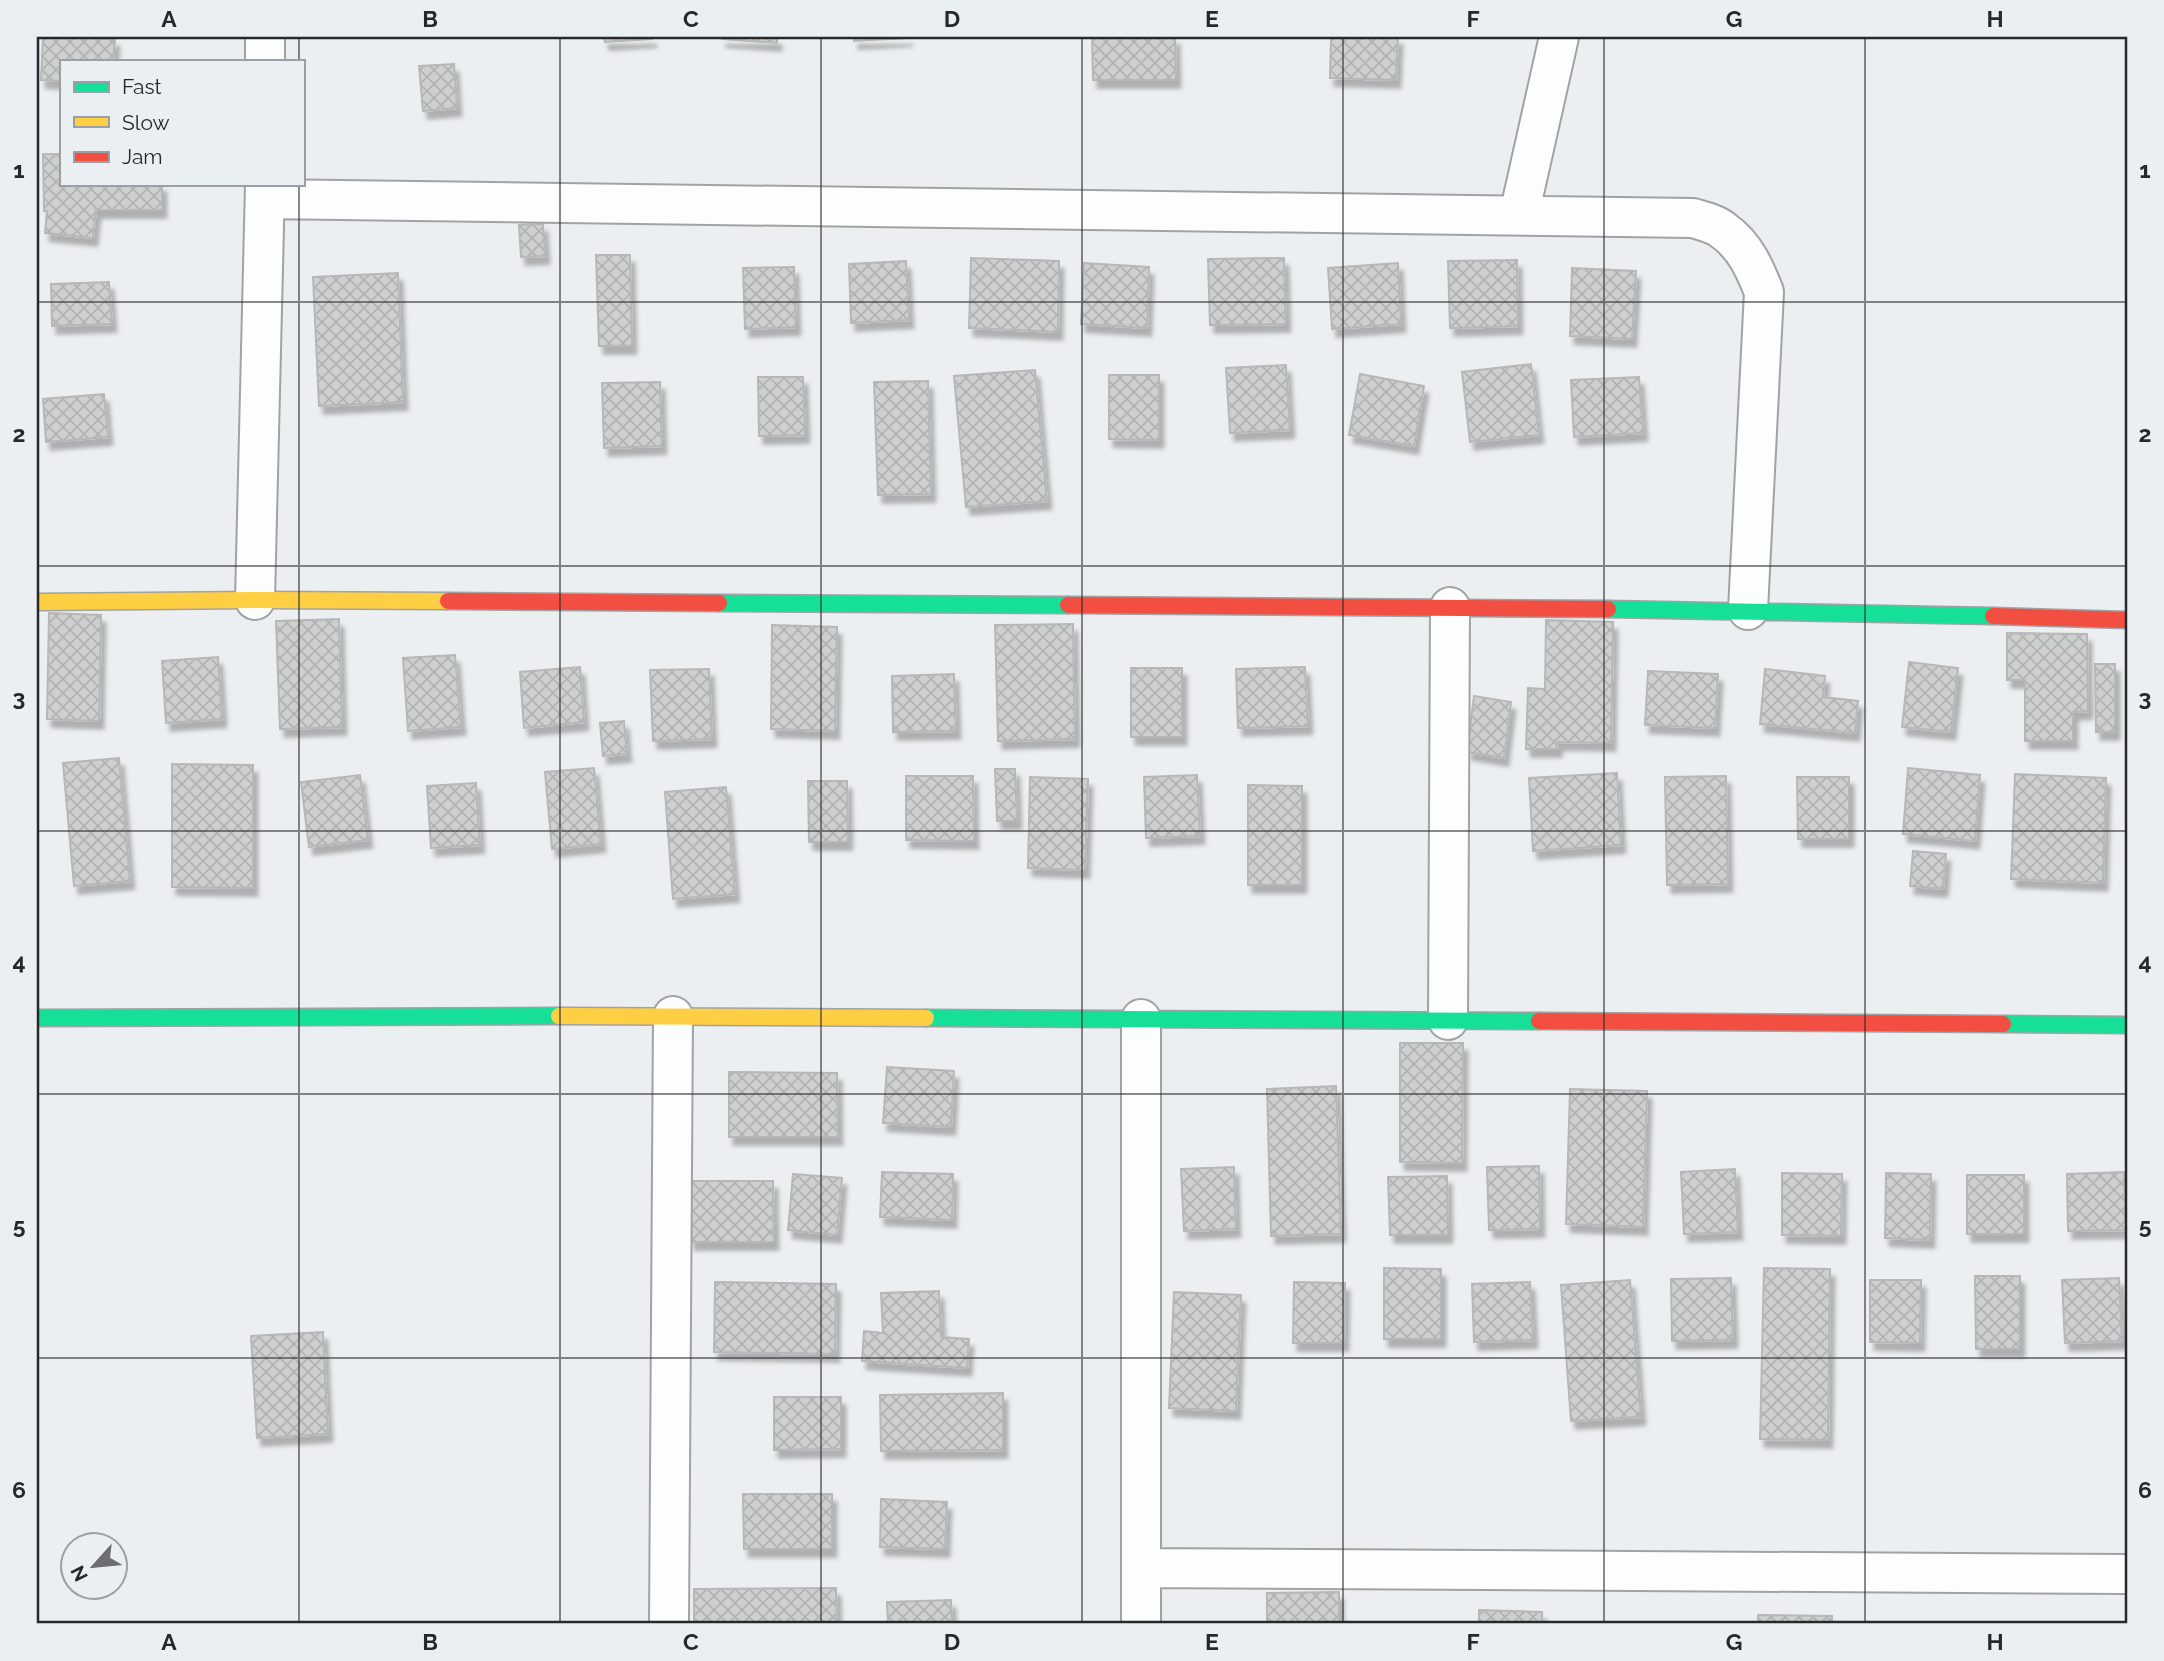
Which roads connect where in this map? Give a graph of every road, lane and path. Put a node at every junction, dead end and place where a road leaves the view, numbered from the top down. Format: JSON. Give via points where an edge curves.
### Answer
{"nodes":[{"id":1,"x":265,"y":37,"type":"edge"},
{"id":2,"x":1559,"y":37,"type":"edge"},
{"id":3,"x":265,"y":60,"type":"edge"},
{"id":4,"x":265,"y":191,"type":"edge"},
{"id":5,"x":1519,"y":215,"type":"junction"},
{"id":6,"x":256,"y":600,"type":"junction"},
{"id":7,"x":37,"y":602,"type":"edge"},
{"id":8,"x":1450,"y":607,"type":"junction"},
{"id":9,"x":1748,"y":610,"type":"junction"},
{"id":10,"x":2127,"y":620,"type":"edge"},
{"id":11,"x":673,"y":1016,"type":"junction"},
{"id":12,"x":37,"y":1018,"type":"edge"},
{"id":13,"x":1141,"y":1019,"type":"junction"},
{"id":14,"x":1448,"y":1020,"type":"junction"},
{"id":15,"x":2127,"y":1025,"type":"edge"},
{"id":16,"x":1142,"y":1568,"type":"junction"},
{"id":17,"x":2127,"y":1574,"type":"edge"},
{"id":18,"x":669,"y":1624,"type":"edge"},
{"id":19,"x":1142,"y":1624,"type":"edge"}],
"edges":[{"from":1,"to":3,"type":"street"},
{"from":2,"to":5,"type":"street"},
{"from":4,"to":5,"type":"street"},
{"from":4,"to":6,"type":"street"},
{"from":5,"to":9,"type":"street","via":[[1693,218],[1723,229],[1755,268],[1764,292]]},
{"from":6,"to":7,"type":"street"},
{"from":6,"to":8,"type":"street"},
{"from":8,"to":9,"type":"street"},
{"from":8,"to":14,"type":"street"},
{"from":9,"to":10,"type":"street"},
{"from":11,"to":12,"type":"street"},
{"from":11,"to":13,"type":"street"},
{"from":11,"to":18,"type":"street"},
{"from":13,"to":14,"type":"street"},
{"from":13,"to":16,"type":"street"},
{"from":14,"to":15,"type":"street"},
{"from":16,"to":17,"type":"street"},
{"from":16,"to":19,"type":"street"}]}
